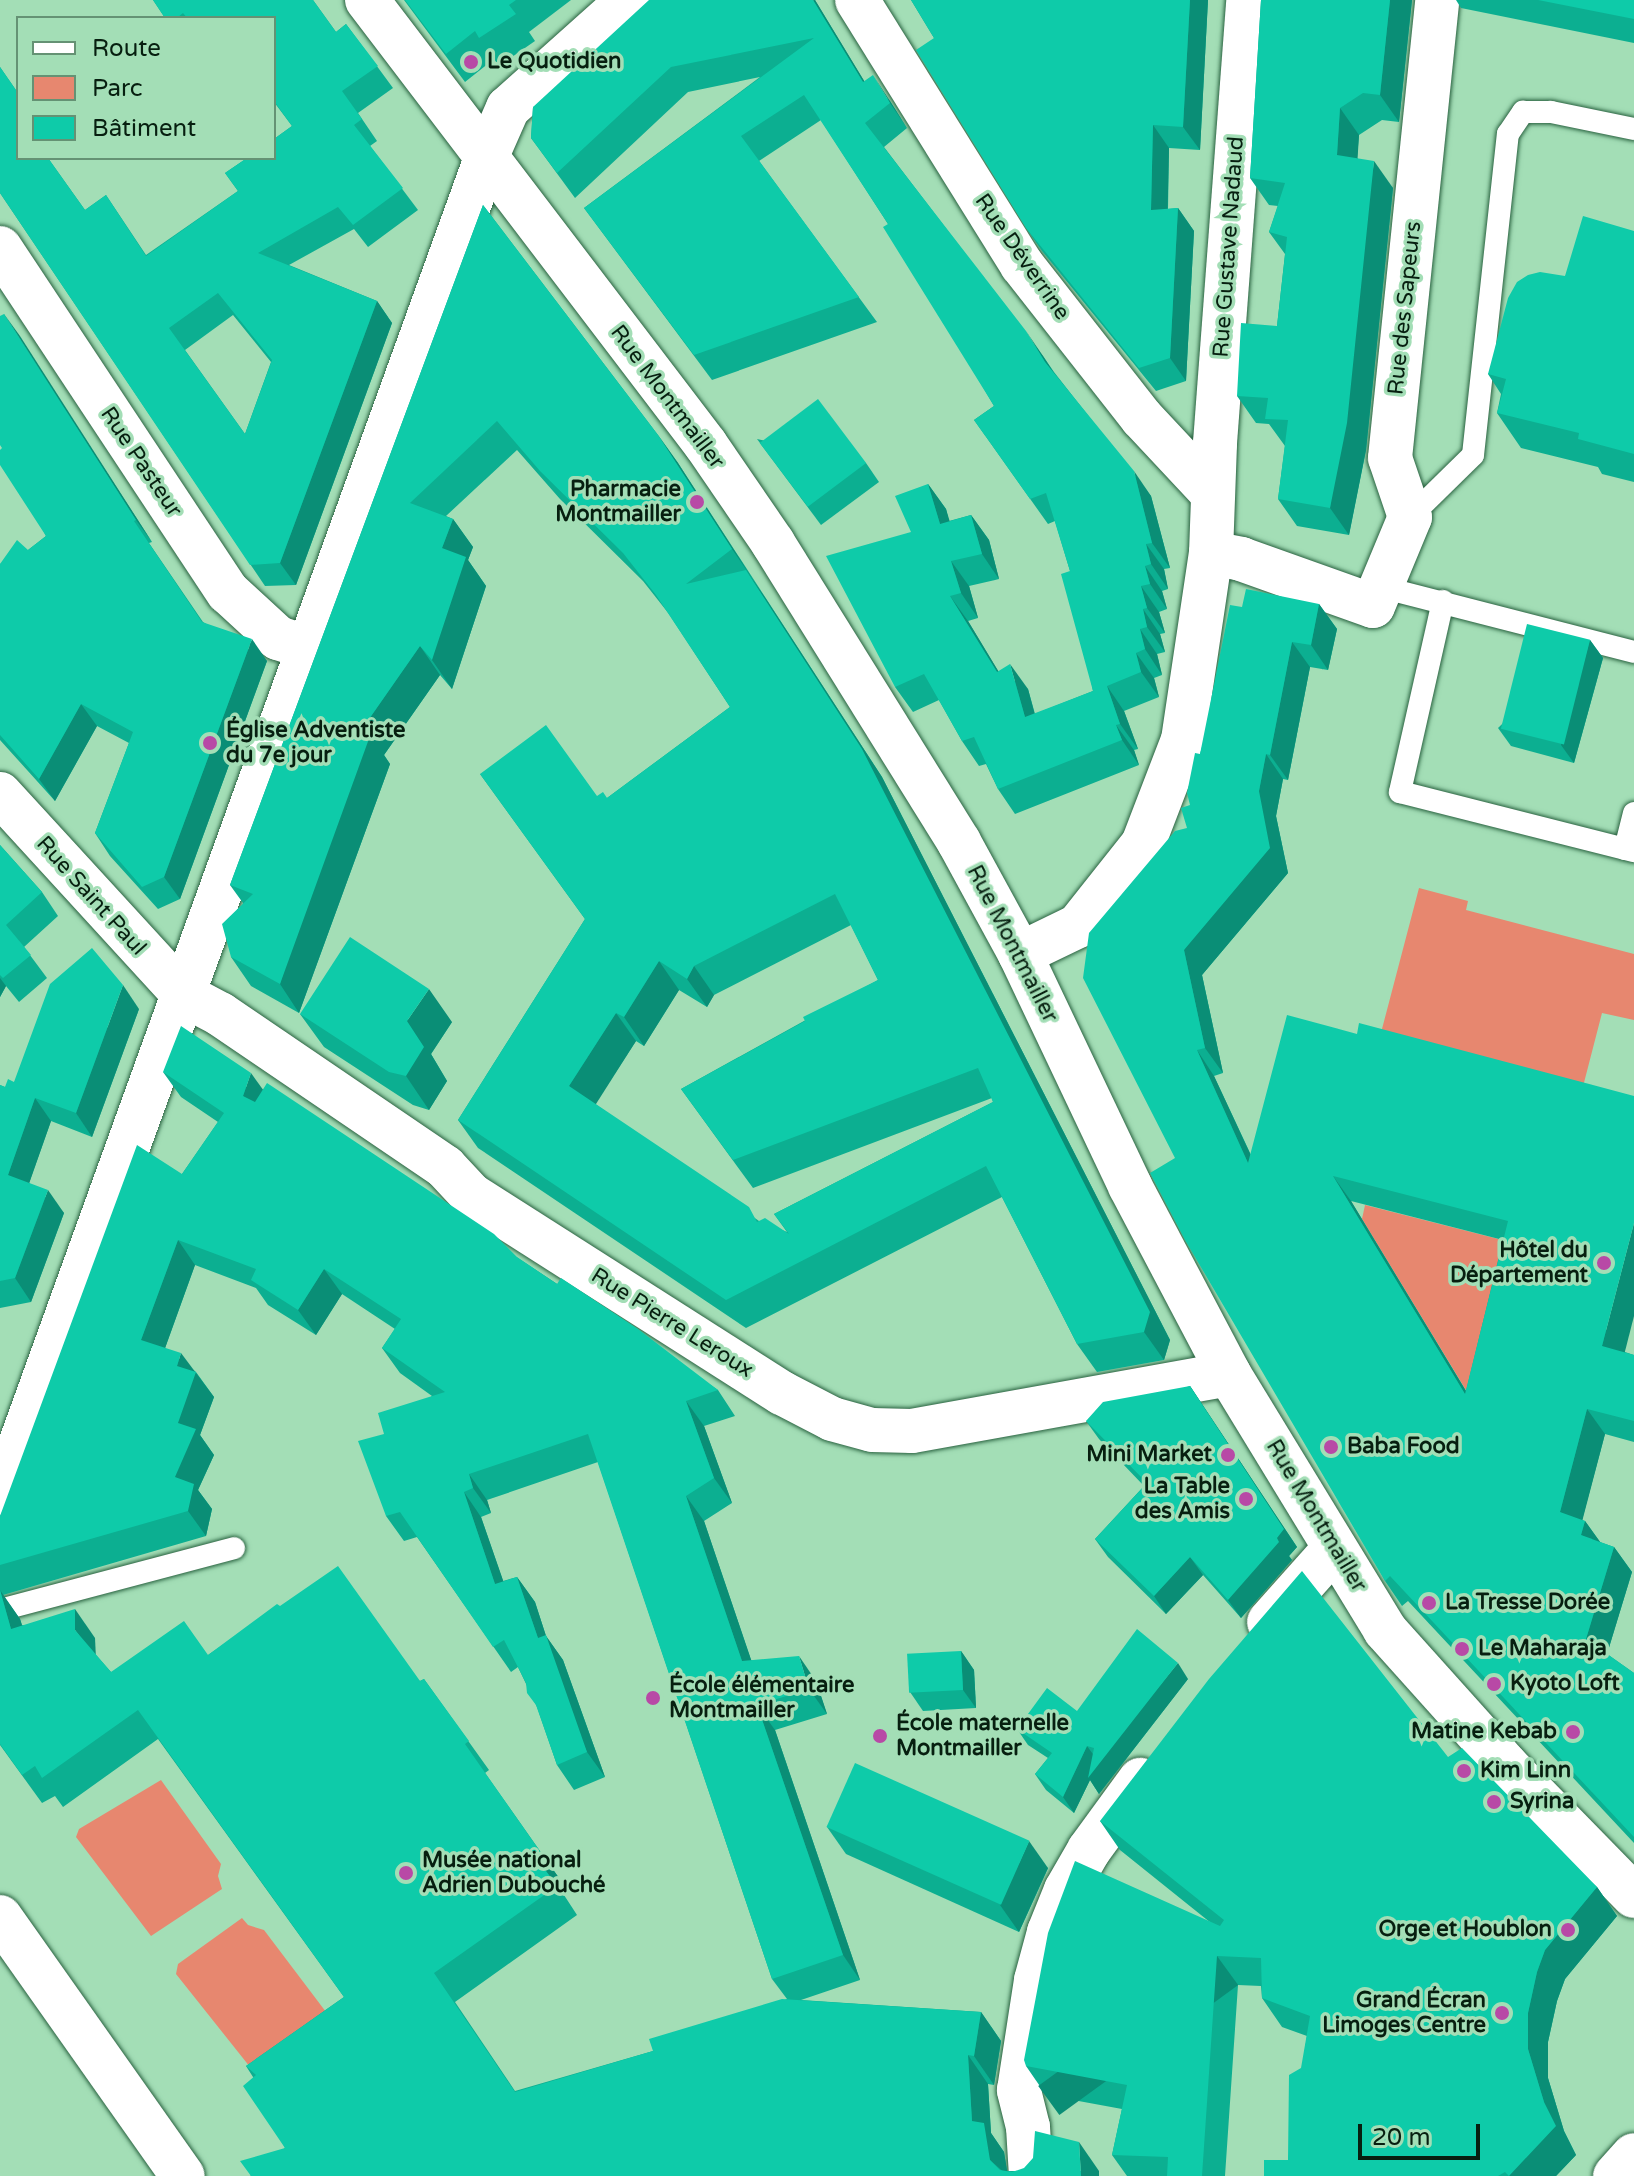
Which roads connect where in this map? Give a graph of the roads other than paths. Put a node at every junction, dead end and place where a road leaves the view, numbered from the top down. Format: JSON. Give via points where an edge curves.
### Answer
{"nodes":[{"id":1,"x":367,"y":0,"type":"edge"},
{"id":2,"x":629,"y":0,"type":"edge"},
{"id":3,"x":857,"y":0,"type":"edge"},
{"id":4,"x":1248,"y":0,"type":"edge"},
{"id":5,"x":1437,"y":0,"type":"edge"},
{"id":6,"x":1634,"y":129,"type":"edge"},
{"id":7,"x":486,"y":158,"type":"junction"},
{"id":8,"x":0,"y":248,"type":"edge"},
{"id":9,"x":1213,"y":494,"type":"junction"},
{"id":10,"x":1410,"y":517,"type":"junction"},
{"id":11,"x":1211,"y":553,"type":"junction"},
{"id":12,"x":1377,"y":596,"type":"junction"},
{"id":13,"x":1443,"y":601,"type":"junction"},
{"id":14,"x":308,"y":648,"type":"junction"},
{"id":15,"x":1634,"y":652,"type":"edge"},
{"id":16,"x":0,"y":794,"type":"edge"},
{"id":17,"x":1634,"y":813,"type":"edge"},
{"id":18,"x":1629,"y":850,"type":"edge"},
{"id":19,"x":1020,"y":954,"type":"junction"},
{"id":20,"x":184,"y":995,"type":"junction"},
{"id":21,"x":1229,"y":1374,"type":"junction"},
{"id":22,"x":0,"y":1500,"type":"edge"},
{"id":23,"x":234,"y":1548,"type":"dead end"},
{"id":24,"x":1334,"y":1549,"type":"junction"},
{"id":25,"x":0,"y":1610,"type":"edge"},
{"id":26,"x":1248,"y":1647,"type":"edge"},
{"id":27,"x":1165,"y":1749,"type":"edge"},
{"id":28,"x":1634,"y":1896,"type":"edge"},
{"id":29,"x":0,"y":1917,"type":"edge"},
{"id":30,"x":1634,"y":2155,"type":"edge"},
{"id":31,"x":183,"y":2176,"type":"edge"},
{"id":32,"x":1031,"y":2176,"type":"edge"},
{"id":33,"x":1615,"y":2176,"type":"edge"}],
"edges":[{"from":1,"to":7,"type":"street","name":"Rue Montmailler"},
{"from":2,"to":7,"type":"street","via":[[508,108]]},
{"from":3,"to":9,"type":"street","name":"Rue Déverrine","via":[[1022,265],[1142,418]]},
{"from":4,"to":9,"type":"street","name":"Rue Gustave Nadaud"},
{"from":5,"to":10,"type":"street","name":"Rue des Sapeurs","via":[[1390,458]]},
{"from":6,"to":10,"type":"lane","via":[[1551,112],[1523,112],[1508,134],[1473,455]]},
{"from":7,"to":14,"type":"street"},
{"from":7,"to":19,"type":"street","name":"Rue Montmailler","via":[[706,445],[773,543],[959,842]]},
{"from":8,"to":14,"type":"street","name":"Rue Pasteur","via":[[228,592],[278,638]]},
{"from":9,"to":11,"type":"street","name":"Rue Gustave Nadaud"},
{"from":10,"to":12,"type":"street"},
{"from":11,"to":12,"type":"street"},
{"from":11,"to":19,"type":"street","name":"Rue Gustave Nadaud","via":[[1183,740],[1143,844],[1078,926]]},
{"from":12,"to":13,"type":"lane"},
{"from":13,"to":15,"type":"lane"},
{"from":13,"to":18,"type":"lane","via":[[1400,792]]},
{"from":14,"to":20,"type":"street"},
{"from":16,"to":20,"type":"street","name":"Rue Saint Paul"},
{"from":17,"to":18,"type":"lane"},
{"from":19,"to":21,"type":"street","name":"Rue Montmailler","via":[[1130,1186]]},
{"from":20,"to":21,"type":"street","name":"Rue Pierre Leroux","via":[[445,1167],[471,1195],[782,1393],[832,1419],[872,1430],[912,1431]]},
{"from":20,"to":22,"type":"street"},
{"from":21,"to":24,"type":"street","name":"Rue Montmailler"},
{"from":23,"to":25,"type":"lane"},
{"from":24,"to":26,"type":"street"},
{"from":24,"to":28,"type":"street","name":"Rue Montmailler","via":[[1385,1630]]},
{"from":27,"to":32,"type":"street","via":[[1089,1850],[1049,1932],[1019,2090]]},
{"from":29,"to":31,"type":"street"},
{"from":30,"to":33,"type":"street"}]}
